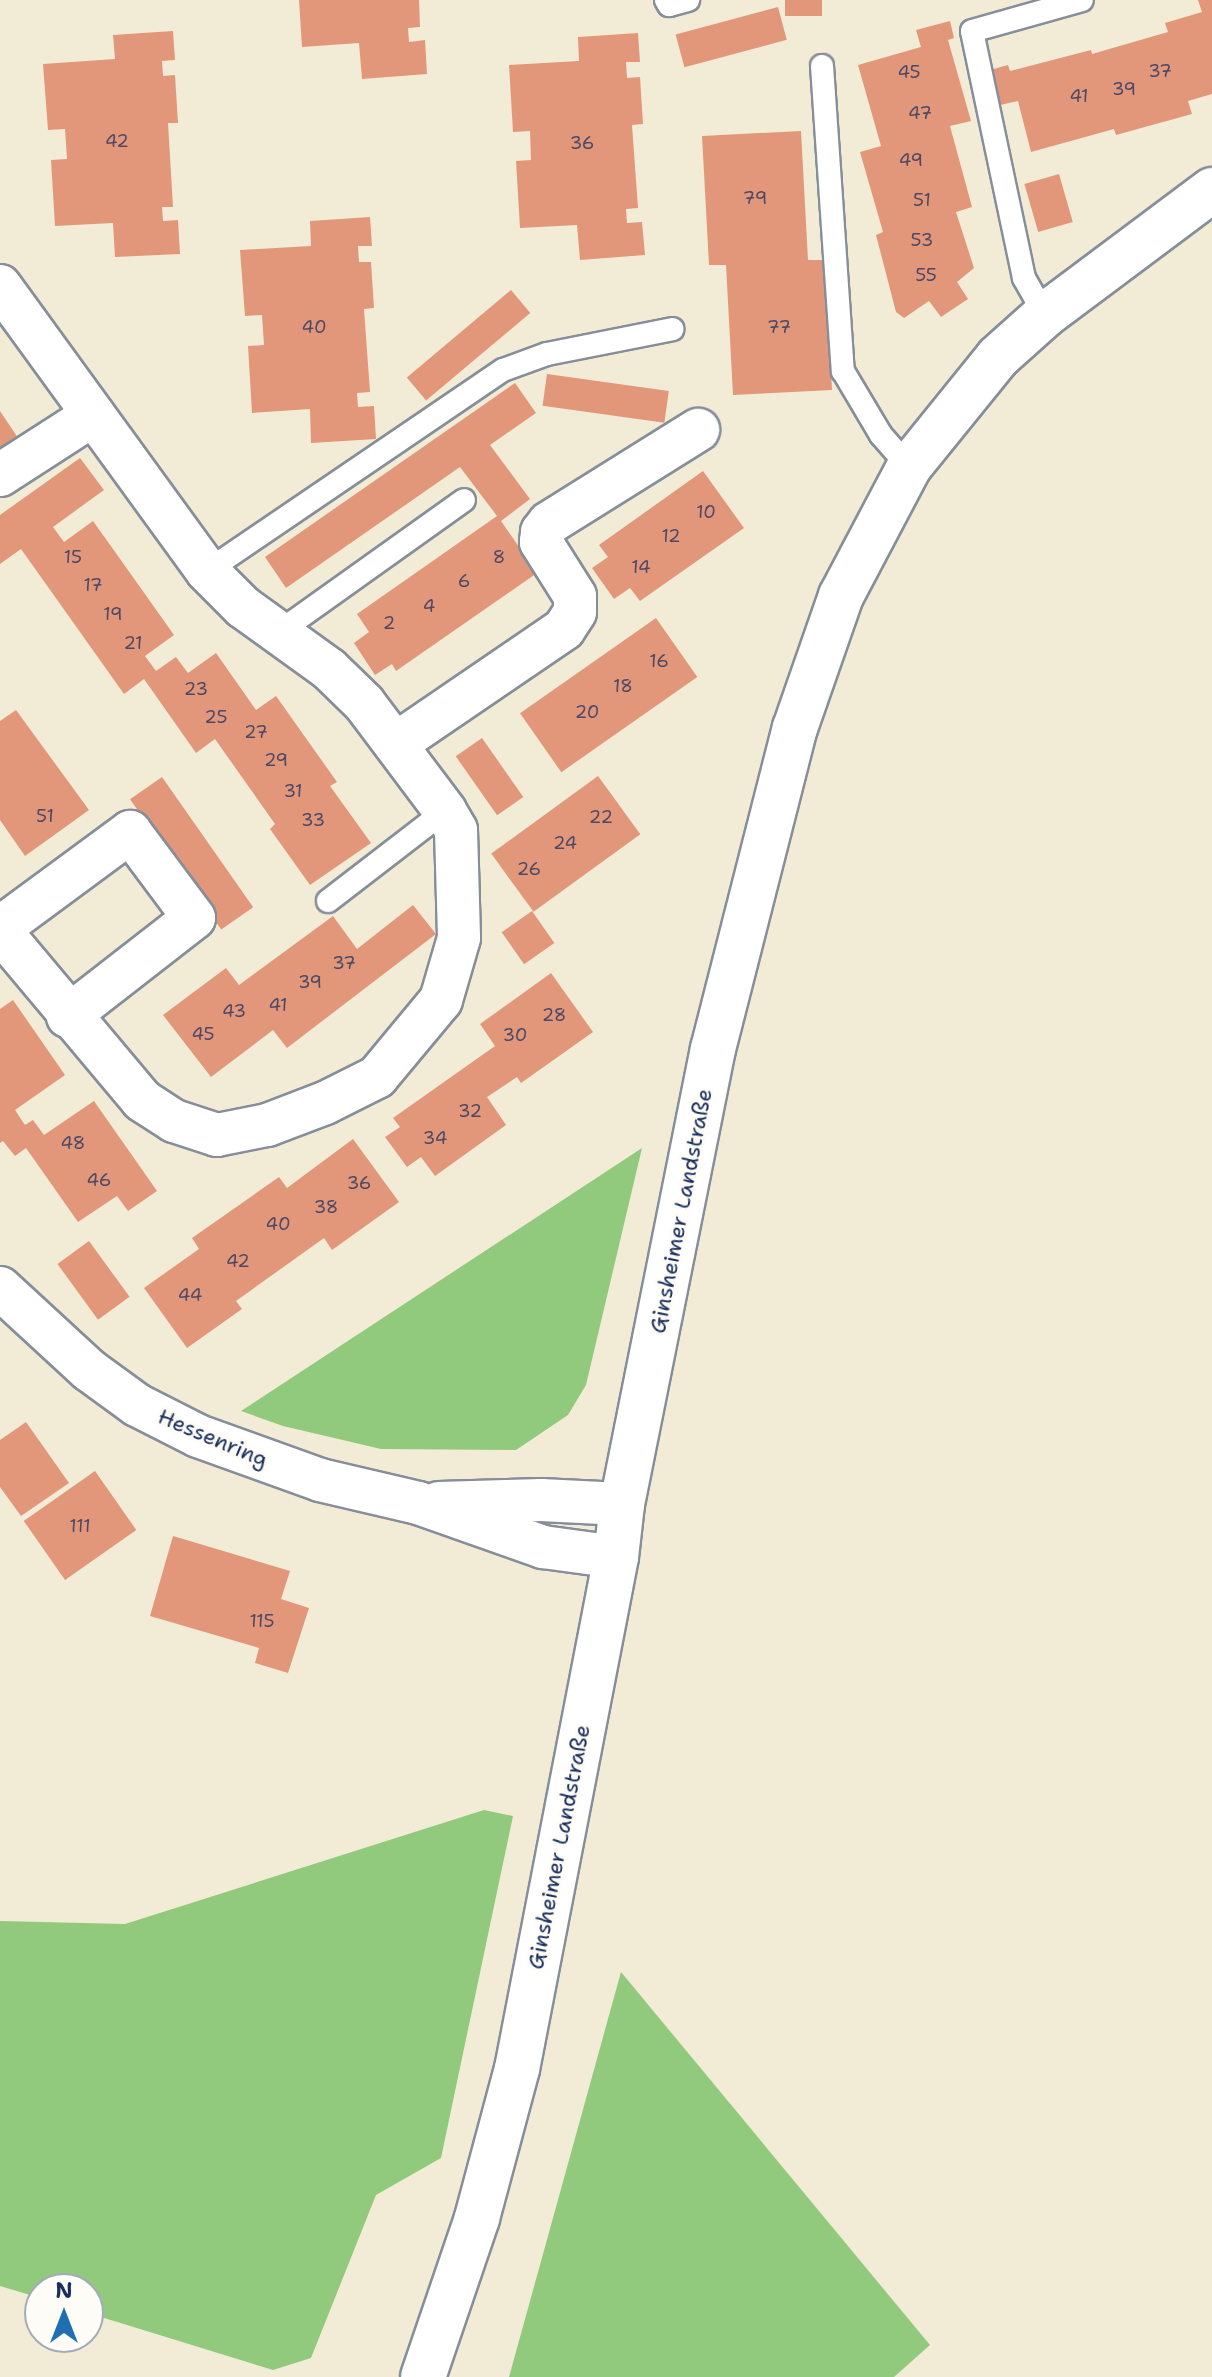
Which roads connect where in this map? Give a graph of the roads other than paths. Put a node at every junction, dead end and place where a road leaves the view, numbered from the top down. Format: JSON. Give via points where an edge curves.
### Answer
{"nodes":[{"id":1,"x":666,"y":0,"type":"edge"},
{"id":2,"x":688,"y":0,"type":"edge"},
{"id":3,"x":1082,"y":0,"type":"edge"},
{"id":4,"x":822,"y":66,"type":"dead end"},
{"id":5,"x":1212,"y":190,"type":"edge"},
{"id":6,"x":0,"y":286,"type":"edge"},
{"id":7,"x":1045,"y":315,"type":"junction"},
{"id":8,"x":673,"y":329,"type":"dead end"},
{"id":9,"x":93,"y":415,"type":"junction"},
{"id":10,"x":698,"y":430,"type":"dead end"},
{"id":11,"x":909,"y":467,"type":"junction"},
{"id":12,"x":0,"y":475,"type":"edge"},
{"id":13,"x":464,"y":500,"type":"dead end"},
{"id":14,"x":207,"y":571,"type":"junction"},
{"id":15,"x":279,"y":632,"type":"junction"},
{"id":16,"x":397,"y":743,"type":"junction"},
{"id":17,"x":445,"y":811,"type":"junction"},
{"id":18,"x":328,"y":901,"type":"dead end"},
{"id":19,"x":0,"y":929,"type":"edge"},
{"id":20,"x":68,"y":1016,"type":"junction"},
{"id":21,"x":0,"y":1288,"type":"edge"},
{"id":22,"x":418,"y":1503,"type":"junction"},
{"id":23,"x":622,"y":1504,"type":"junction"},
{"id":24,"x":616,"y":1557,"type":"junction"},
{"id":25,"x":423,"y":2377,"type":"edge"}],
"edges":[{"from":1,"to":2,"type":"lane","via":[[669,5]]},
{"from":3,"to":7,"type":"lane","via":[[972,31],[1024,278]]},
{"from":4,"to":11,"type":"lane","via":[[843,371],[881,435]]},
{"from":5,"to":7,"type":"main road","name":"Ginsheimer Landstraße"},
{"from":6,"to":9,"type":"street"},
{"from":7,"to":11,"type":"main road","name":"Ginsheimer Landstraße","via":[[998,357]]},
{"from":8,"to":14,"type":"lane","via":[[547,354],[503,370]]},
{"from":9,"to":12,"type":"street"},
{"from":9,"to":14,"type":"street"},
{"from":10,"to":16,"type":"street","via":[[549,523],[541,542],[575,596],[575,612],[564,629]]},
{"from":11,"to":23,"type":"main road","name":"Ginsheimer Landstraße","via":[[841,596],[795,728],[713,1049]]},
{"from":13,"to":15,"type":"lane"},
{"from":14,"to":15,"type":"street","via":[[243,607]]},
{"from":15,"to":16,"type":"street","via":[[329,669]]},
{"from":16,"to":17,"type":"street"},
{"from":17,"to":18,"type":"lane"},
{"from":17,"to":20,"type":"street","via":[[456,830],[459,938],[441,1000],[377,1077],[267,1125],[217,1135],[174,1121],[142,1100]]},
{"from":19,"to":20,"type":"street"},
{"from":19,"to":20,"type":"street","via":[[130,832],[194,918]]},
{"from":21,"to":22,"type":"street","name":"Hessenring","via":[[89,1370],[137,1405],[198,1436],[320,1480]]},
{"from":22,"to":23,"type":"street","name":"Hessenring"},
{"from":22,"to":24,"type":"street","name":"Hessenring","via":[[543,1547]]},
{"from":23,"to":24,"type":"main road","name":"Ginsheimer Landstraße"},
{"from":24,"to":25,"type":"main road","name":"Ginsheimer Landstraße","via":[[517,2069],[477,2218]]}]}
